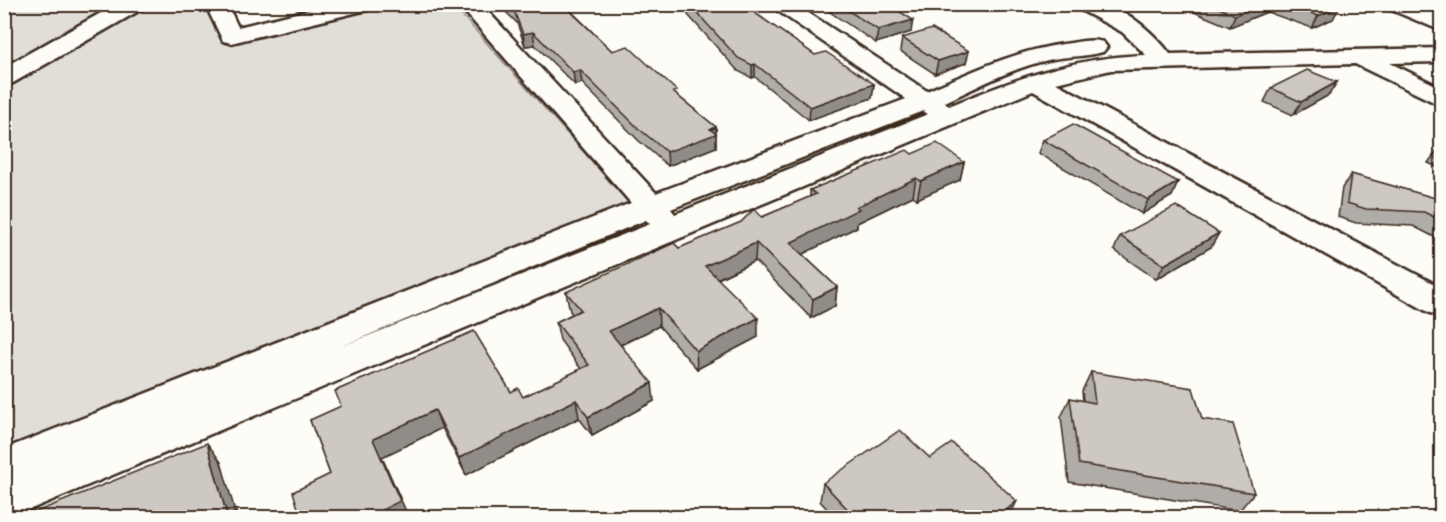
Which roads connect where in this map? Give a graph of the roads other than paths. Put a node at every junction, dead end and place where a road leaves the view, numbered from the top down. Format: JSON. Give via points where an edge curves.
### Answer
{"nodes":[{"id":1,"x":101,"y":4,"type":"edge"},
{"id":2,"x":134,"y":4,"type":"edge"},
{"id":3,"x":216,"y":4,"type":"edge"},
{"id":4,"x":363,"y":4,"type":"edge"},
{"id":5,"x":469,"y":4,"type":"edge"},
{"id":6,"x":779,"y":4,"type":"edge"},
{"id":7,"x":1087,"y":4,"type":"edge"},
{"id":8,"x":1397,"y":4,"type":"edge"},
{"id":9,"x":1442,"y":24,"type":"edge"},
{"id":10,"x":1442,"y":41,"type":"edge"},
{"id":11,"x":1158,"y":53,"type":"junction"},
{"id":12,"x":1442,"y":55,"type":"edge"},
{"id":13,"x":4,"y":57,"type":"edge"},
{"id":14,"x":1359,"y":58,"type":"junction"},
{"id":15,"x":4,"y":78,"type":"edge"},
{"id":16,"x":1034,"y":81,"type":"junction"},
{"id":17,"x":1442,"y":98,"type":"edge"},
{"id":18,"x":936,"y":108,"type":"junction"},
{"id":19,"x":661,"y":217,"type":"junction"},
{"id":20,"x":1442,"y":304,"type":"edge"},
{"id":21,"x":4,"y":468,"type":"edge"},
{"id":22,"x":4,"y":500,"type":"edge"}],
"edges":[{"from":1,"to":13,"type":"street"},
{"from":2,"to":15,"type":"street"},
{"from":3,"to":4,"type":"street","via":[[231,36]]},
{"from":5,"to":19,"type":"street"},
{"from":6,"to":18,"type":"street"},
{"from":7,"to":11,"type":"street","via":[[1118,19]]},
{"from":8,"to":9,"type":"street"},
{"from":10,"to":11,"type":"street"},
{"from":11,"to":14,"type":"street"},
{"from":11,"to":16,"type":"street"},
{"from":11,"to":18,"type":"street","via":[[1084,47],[1047,52],[1015,62]]},
{"from":12,"to":14,"type":"street"},
{"from":14,"to":17,"type":"street"},
{"from":16,"to":18,"type":"street"},
{"from":16,"to":20,"type":"street"},
{"from":18,"to":19,"type":"street"},
{"from":19,"to":21,"type":"street"},
{"from":19,"to":22,"type":"street"}]}
